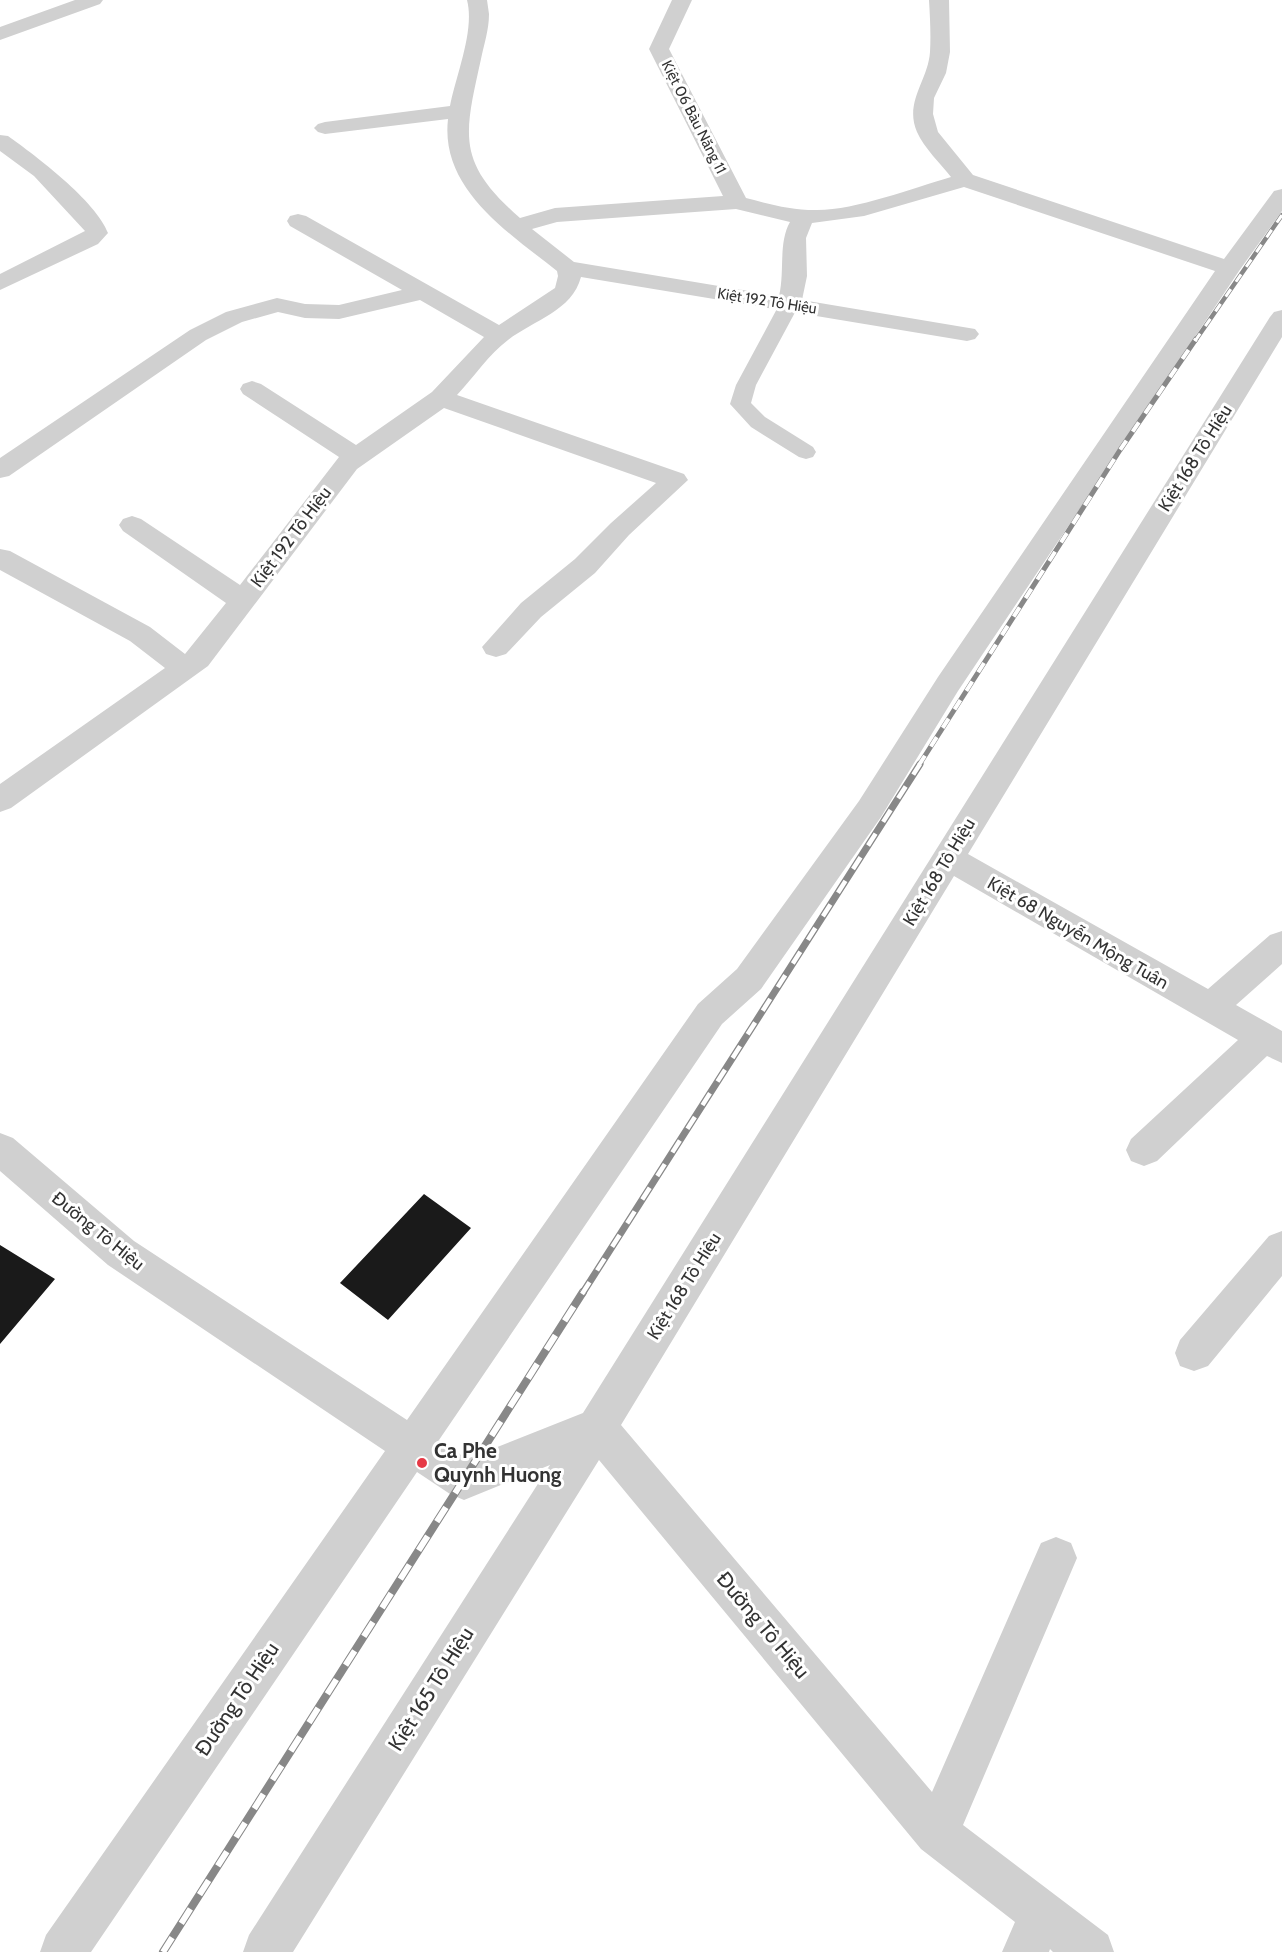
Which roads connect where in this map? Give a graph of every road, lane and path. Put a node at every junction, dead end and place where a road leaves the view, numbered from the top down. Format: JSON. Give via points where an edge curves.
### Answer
{"nodes":[{"id":1,"x":93,"y":0,"type":"edge"},
{"id":2,"x":477,"y":0,"type":"edge"},
{"id":3,"x":682,"y":0,"type":"edge"},
{"id":4,"x":939,"y":0,"type":"edge"},
{"id":5,"x":0,"y":34,"type":"edge"},
{"id":6,"x":460,"y":111,"type":"junction"},
{"id":7,"x":325,"y":128,"type":"dead end"},
{"id":8,"x":0,"y":141,"type":"edge"},
{"id":9,"x":965,"y":180,"type":"junction"},
{"id":10,"x":1282,"y":196,"type":"edge"},
{"id":11,"x":737,"y":202,"type":"junction"},
{"id":12,"x":806,"y":216,"type":"junction"},
{"id":13,"x":298,"y":221,"type":"dead end"},
{"id":14,"x":518,"y":226,"type":"junction"},
{"id":15,"x":567,"y":268,"type":"junction"},
{"id":16,"x":1229,"y":268,"type":"junction"},
{"id":17,"x":0,"y":283,"type":"edge"},
{"id":18,"x":423,"y":292,"type":"junction"},
{"id":19,"x":789,"y":305,"type":"junction"},
{"id":20,"x":1282,"y":317,"type":"edge"},
{"id":21,"x":966,"y":334,"type":"dead end"},
{"id":22,"x":499,"y":335,"type":"junction"},
{"id":23,"x":252,"y":389,"type":"dead end"},
{"id":24,"x":441,"y":398,"type":"junction"},
{"id":25,"x":806,"y":452,"type":"dead end"},
{"id":26,"x":355,"y":456,"type":"junction"},
{"id":27,"x":0,"y":470,"type":"edge"},
{"id":28,"x":132,"y":525,"type":"dead end"},
{"id":29,"x":0,"y":558,"type":"edge"},
{"id":30,"x":242,"y":600,"type":"junction"},
{"id":31,"x":496,"y":647,"type":"dead end"},
{"id":32,"x":186,"y":669,"type":"junction"},
{"id":33,"x":0,"y":800,"type":"edge"},
{"id":34,"x":947,"y":857,"type":"junction"},
{"id":35,"x":1282,"y":944,"type":"edge"},
{"id":36,"x":1210,"y":1008,"type":"junction"},
{"id":37,"x":1272,"y":1043,"type":"edge"},
{"id":38,"x":0,"y":1149,"type":"edge"},
{"id":39,"x":1144,"y":1150,"type":"dead end"},
{"id":40,"x":1282,"y":1248,"type":"edge"},
{"id":41,"x":1194,"y":1353,"type":"dead end"},
{"id":42,"x":597,"y":1427,"type":"junction"},
{"id":43,"x":410,"y":1447,"type":"junction"},
{"id":44,"x":1056,"y":1558,"type":"dead end"},
{"id":45,"x":938,"y":1833,"type":"junction"},
{"id":46,"x":1034,"y":1933,"type":"edge"},
{"id":47,"x":63,"y":1952,"type":"edge"},
{"id":48,"x":266,"y":1952,"type":"edge"},
{"id":49,"x":1091,"y":1952,"type":"edge"}],
"edges":[{"from":1,"to":5,"type":"street"},
{"from":2,"to":6,"type":"street","via":[[480,20]]},
{"from":3,"to":11,"type":"street","name":"Kiệt 06 Bàu Năng 11","via":[[659,49]]},
{"from":4,"to":9,"type":"street","via":[[940,52],[936,73],[924,98],[923,114],[928,133]]},
{"from":6,"to":7,"type":"street"},
{"from":6,"to":14,"type":"street","via":[[457,139],[467,170],[491,204]]},
{"from":8,"to":17,"type":"street","via":[[42,171],[94,225],[97,233]]},
{"from":9,"to":12,"type":"street","via":[[864,209]]},
{"from":9,"to":16,"type":"street"},
{"from":10,"to":16,"type":"street"},
{"from":11,"to":12,"type":"street","via":[[780,214]]},
{"from":11,"to":14,"type":"street","via":[[555,215]]},
{"from":12,"to":19,"type":"street","via":[[795,233],[795,277]]},
{"from":13,"to":18,"type":"street"},
{"from":14,"to":15,"type":"street"},
{"from":15,"to":19,"type":"street","name":"Kiệt 192 Tô Hiệu"},
{"from":15,"to":22,"type":"street","name":"Kiệt 192 Tô Hiệu","via":[[569,283],[557,299]]},
{"from":16,"to":43,"type":"street","via":[[948,684],[870,809],[749,979],[710,1014]]},
{"from":18,"to":22,"type":"street"},
{"from":18,"to":27,"type":"street","via":[[339,312],[277,305],[234,317],[198,335]]},
{"from":19,"to":21,"type":"street","name":"Kiệt 192 Tô Hiệu"},
{"from":19,"to":25,"type":"lane","via":[[746,385],[740,404],[758,422]]},
{"from":20,"to":34,"type":"street","name":"Kiệt 168 Tô Hiệu"},
{"from":22,"to":24,"type":"street","name":"Kiệt 192 Tô Hiệu"},
{"from":23,"to":26,"type":"street"},
{"from":24,"to":26,"type":"street","name":"Kiệt 192 Tô Hiệu"},
{"from":24,"to":31,"type":"street","via":[[675,480],[585,567],[531,610]]},
{"from":26,"to":30,"type":"street","name":"Kiệt 192 Tô Hiệu"},
{"from":28,"to":30,"type":"street"},
{"from":29,"to":32,"type":"street","via":[[140,634]]},
{"from":30,"to":32,"type":"street","name":"Kiệt 192 Tô Hiệu","via":[[198,659]]},
{"from":32,"to":33,"type":"street","name":"Kiệt 192 Tô Hiệu"},
{"from":34,"to":36,"type":"street","name":"Kiệt 68 Nguyễn Mộng Tuân"},
{"from":34,"to":42,"type":"street","name":"Kiệt 168 Tô Hiệu"},
{"from":35,"to":36,"type":"street"},
{"from":36,"to":37,"type":"street","name":"Kiệt 68 Nguyễn Mộng Tuân"},
{"from":37,"to":39,"type":"street"},
{"from":38,"to":43,"type":"street","name":"Đường Tô Hiệu","via":[[121,1253]]},
{"from":40,"to":41,"type":"street"},
{"from":42,"to":43,"type":"street","name":"Đường Tô Hiệu","via":[[464,1480]]},
{"from":42,"to":45,"type":"street","name":"Đường Tô Hiệu"},
{"from":42,"to":48,"type":"street","name":"Kiệt 165 Tô Hiệu"},
{"from":43,"to":47,"type":"street","name":"Đường Tô Hiệu"},
{"from":44,"to":45,"type":"street"},
{"from":45,"to":46,"type":"street","name":"Đường Tô Hiệu"},
{"from":46,"to":49,"type":"street","name":"Đường Tô Hiệu"}]}
